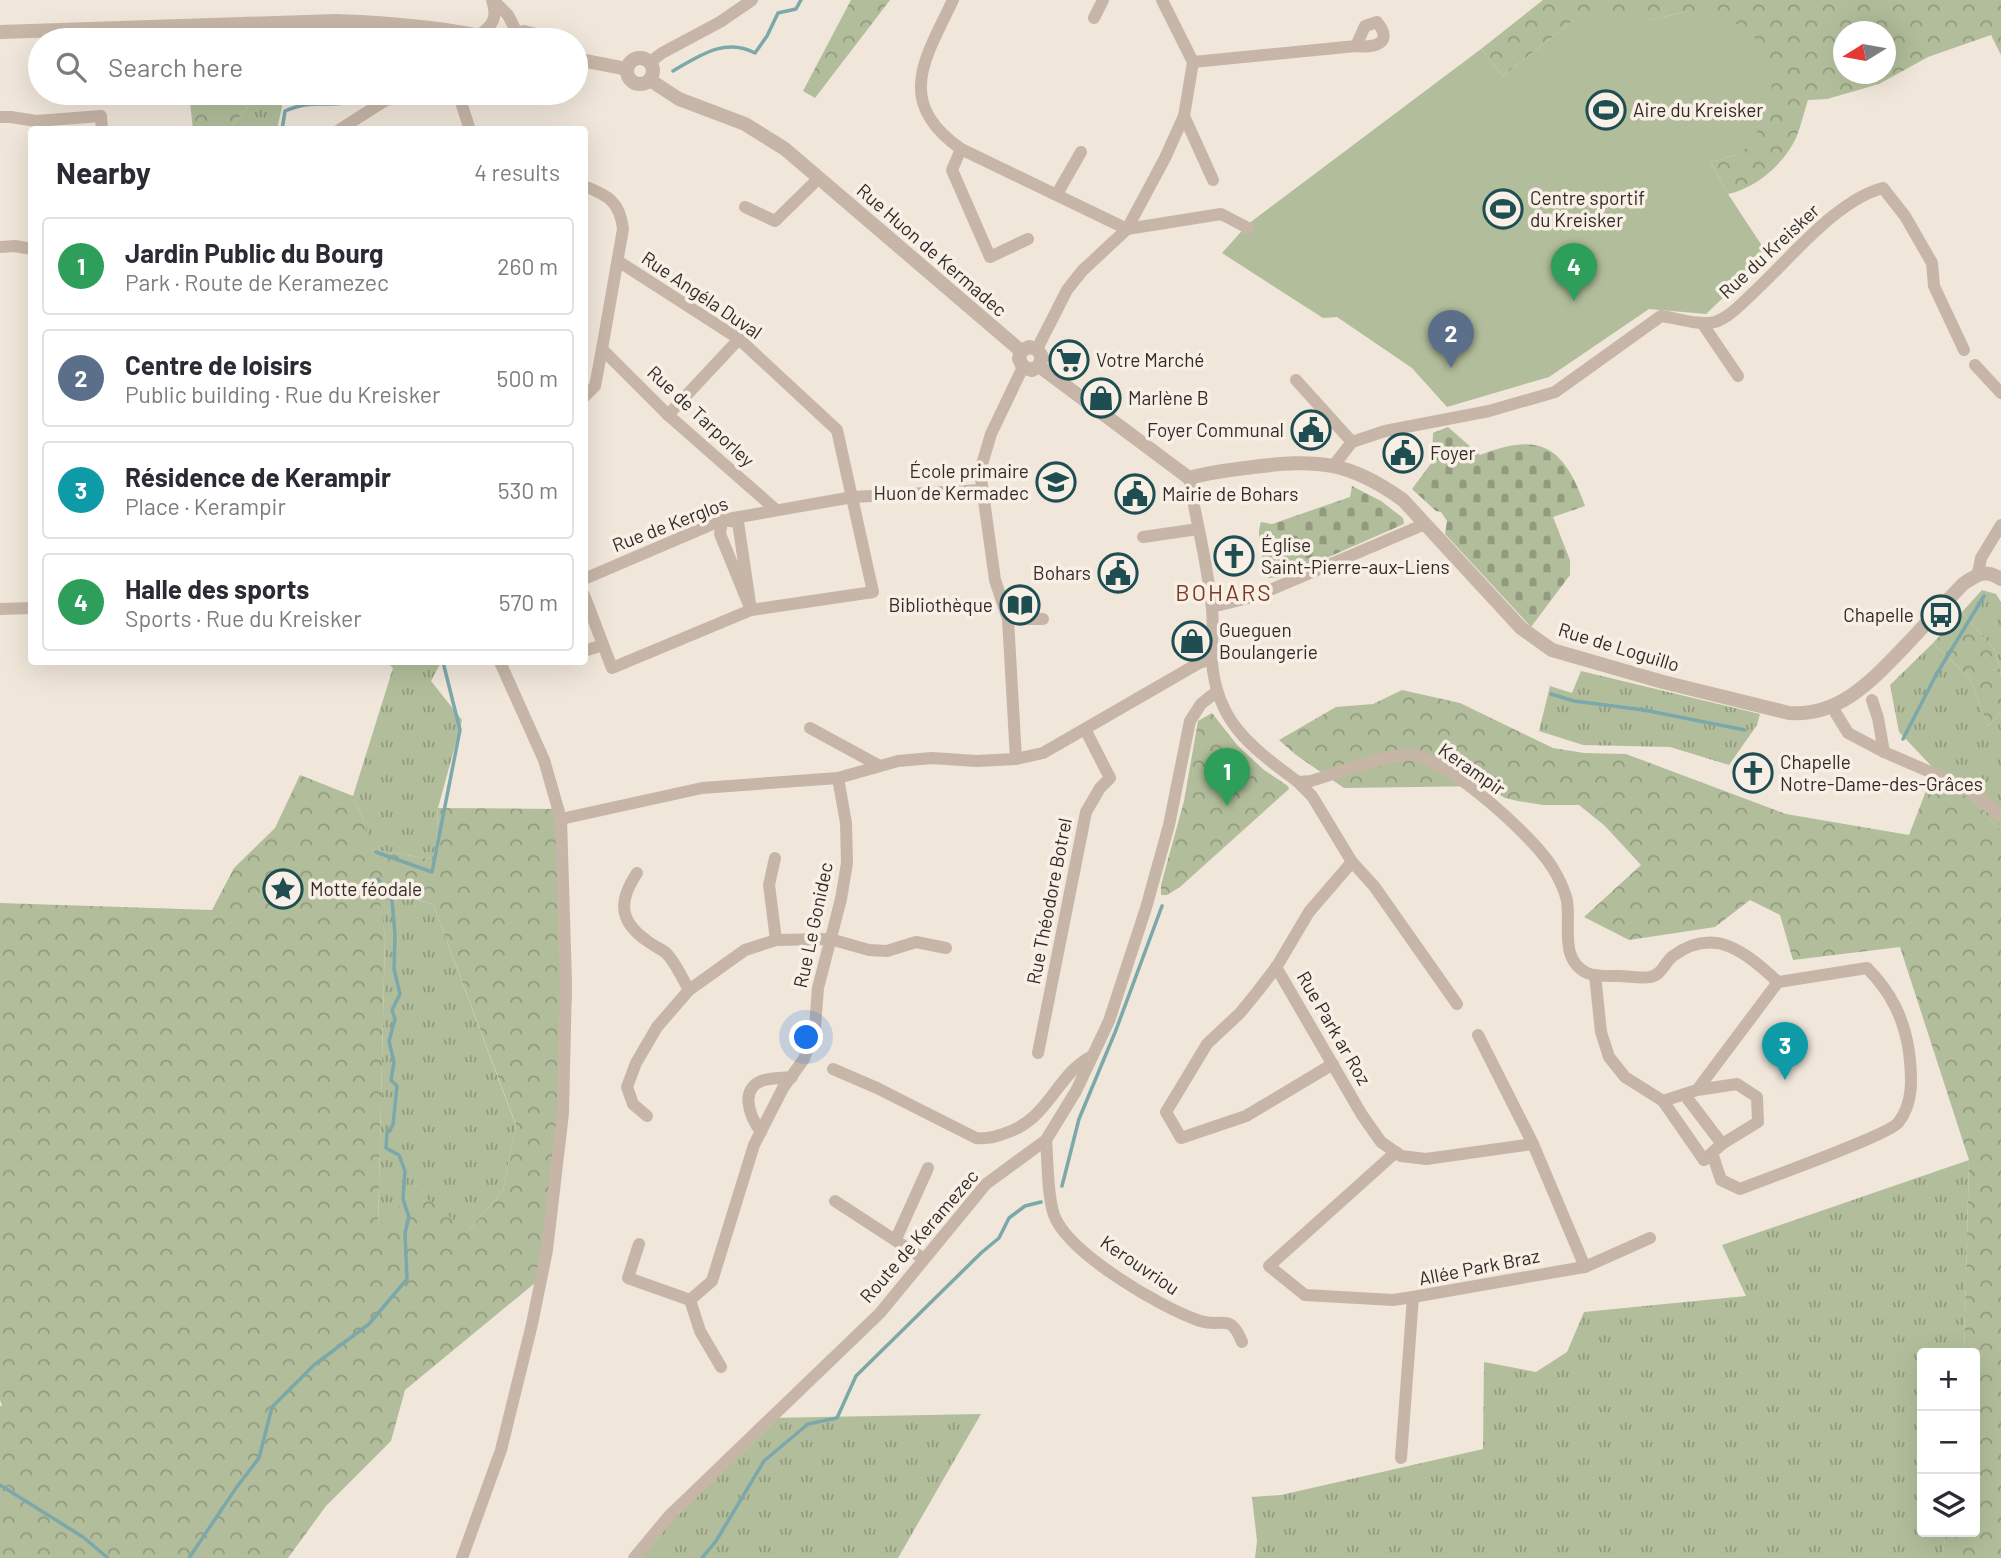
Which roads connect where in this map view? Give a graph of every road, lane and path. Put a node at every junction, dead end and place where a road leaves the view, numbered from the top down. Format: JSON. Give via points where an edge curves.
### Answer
{"nodes":[{"id":1,"x":493,"y":0,"type":"edge"},
{"id":2,"x":752,"y":0,"type":"edge"},
{"id":3,"x":953,"y":0,"type":"edge"},
{"id":4,"x":1103,"y":0,"type":"edge"},
{"id":5,"x":1162,"y":0,"type":"edge"},
{"id":6,"x":1094,"y":18,"type":"dead end"},
{"id":7,"x":122,"y":28,"type":"edge"},
{"id":8,"x":425,"y":28,"type":"edge"},
{"id":9,"x":490,"y":28,"type":"edge"},
{"id":10,"x":513,"y":28,"type":"edge"},
{"id":11,"x":28,"y":31,"type":"edge"},
{"id":12,"x":0,"y":32,"type":"edge"},
{"id":13,"x":1356,"y":46,"type":"dead end"},
{"id":14,"x":588,"y":61,"type":"edge"},
{"id":15,"x":650,"y":62,"type":"junction"},
{"id":16,"x":1193,"y":62,"type":"junction"},
{"id":17,"x":627,"y":69,"type":"junction"},
{"id":18,"x":650,"y":80,"type":"junction"},
{"id":19,"x":378,"y":105,"type":"edge"},
{"id":20,"x":462,"y":105,"type":"edge"},
{"id":21,"x":1184,"y":116,"type":"junction"},
{"id":22,"x":0,"y":117,"type":"edge"},
{"id":23,"x":102,"y":126,"type":"edge"},
{"id":24,"x":345,"y":126,"type":"edge"},
{"id":25,"x":469,"y":126,"type":"edge"},
{"id":26,"x":961,"y":149,"type":"junction"},
{"id":27,"x":1081,"y":152,"type":"dead end"},
{"id":28,"x":818,"y":178,"type":"junction"},
{"id":29,"x":1213,"y":180,"type":"dead end"},
{"id":30,"x":588,"y":188,"type":"edge"},
{"id":31,"x":1057,"y":194,"type":"junction"},
{"id":32,"x":745,"y":208,"type":"dead end"},
{"id":33,"x":1248,"y":228,"type":"dead end"},
{"id":34,"x":1127,"y":229,"type":"junction"},
{"id":35,"x":1028,"y":239,"type":"dead end"},
{"id":36,"x":0,"y":247,"type":"edge"},
{"id":37,"x":28,"y":248,"type":"edge"},
{"id":38,"x":618,"y":261,"type":"junction"},
{"id":39,"x":1702,"y":323,"type":"junction"},
{"id":40,"x":739,"y":339,"type":"junction"},
{"id":41,"x":602,"y":349,"type":"junction"},
{"id":42,"x":1037,"y":349,"type":"junction"},
{"id":43,"x":1964,"y":350,"type":"dead end"},
{"id":44,"x":1021,"y":351,"type":"junction"},
{"id":45,"x":1975,"y":365,"type":"dead end"},
{"id":46,"x":1039,"y":366,"type":"junction"},
{"id":47,"x":1023,"y":367,"type":"junction"},
{"id":48,"x":1738,"y":376,"type":"dead end"},
{"id":49,"x":1296,"y":380,"type":"dead end"},
{"id":50,"x":588,"y":393,"type":"edge"},
{"id":51,"x":2001,"y":393,"type":"edge"},
{"id":52,"x":668,"y":415,"type":"junction"},
{"id":53,"x":1352,"y":442,"type":"junction"},
{"id":54,"x":1334,"y":465,"type":"junction"},
{"id":55,"x":1189,"y":478,"type":"junction"},
{"id":56,"x":982,"y":490,"type":"junction"},
{"id":57,"x":853,"y":497,"type":"junction"},
{"id":58,"x":775,"y":509,"type":"junction"},
{"id":59,"x":722,"y":520,"type":"junction"},
{"id":60,"x":1425,"y":524,"type":"junction"},
{"id":61,"x":2001,"y":525,"type":"edge"},
{"id":62,"x":1198,"y":529,"type":"junction"},
{"id":63,"x":1143,"y":537,"type":"dead end"},
{"id":64,"x":1978,"y":573,"type":"junction"},
{"id":65,"x":588,"y":577,"type":"edge"},
{"id":66,"x":2001,"y":579,"type":"edge"},
{"id":67,"x":588,"y":606,"type":"edge"},
{"id":68,"x":1212,"y":607,"type":"junction"},
{"id":69,"x":28,"y":608,"type":"edge"},
{"id":70,"x":0,"y":609,"type":"edge"},
{"id":71,"x":751,"y":610,"type":"junction"},
{"id":72,"x":1008,"y":619,"type":"junction"},
{"id":73,"x":1043,"y":619,"type":"dead end"},
{"id":74,"x":603,"y":645,"type":"junction"},
{"id":75,"x":588,"y":650,"type":"edge"},
{"id":76,"x":1212,"y":659,"type":"junction"},
{"id":77,"x":501,"y":665,"type":"edge"},
{"id":78,"x":1216,"y":692,"type":"junction"},
{"id":79,"x":1872,"y":700,"type":"dead end"},
{"id":80,"x":1832,"y":707,"type":"junction"},
{"id":81,"x":810,"y":728,"type":"dead end"},
{"id":82,"x":1085,"y":729,"type":"junction"},
{"id":83,"x":1884,"y":752,"type":"junction"},
{"id":84,"x":1016,"y":759,"type":"junction"},
{"id":85,"x":878,"y":765,"type":"junction"},
{"id":86,"x":838,"y":778,"type":"junction"},
{"id":87,"x":1298,"y":782,"type":"junction"},
{"id":88,"x":2001,"y":816,"type":"edge"},
{"id":89,"x":561,"y":819,"type":"junction"},
{"id":90,"x":775,"y":858,"type":"dead end"},
{"id":91,"x":1352,"y":862,"type":"junction"},
{"id":92,"x":637,"y":873,"type":"dead end"},
{"id":93,"x":830,"y":939,"type":"junction"},
{"id":94,"x":776,"y":940,"type":"junction"},
{"id":95,"x":946,"y":948,"type":"dead end"},
{"id":96,"x":1276,"y":967,"type":"junction"},
{"id":97,"x":1595,"y":975,"type":"junction"},
{"id":98,"x":1778,"y":982,"type":"junction"},
{"id":99,"x":690,"y":990,"type":"junction"},
{"id":100,"x":1457,"y":1004,"type":"dead end"},
{"id":101,"x":1478,"y":1035,"type":"dead end"},
{"id":102,"x":1038,"y":1053,"type":"dead end"},
{"id":103,"x":1092,"y":1055,"type":"junction"},
{"id":104,"x":1333,"y":1064,"type":"junction"},
{"id":105,"x":833,"y":1069,"type":"dead end"},
{"id":106,"x":793,"y":1077,"type":"junction"},
{"id":107,"x":1690,"y":1092,"type":"junction"},
{"id":108,"x":1663,"y":1101,"type":"junction"},
{"id":109,"x":646,"y":1116,"type":"dead end"},
{"id":110,"x":761,"y":1132,"type":"junction"},
{"id":111,"x":1045,"y":1140,"type":"junction"},
{"id":112,"x":1533,"y":1144,"type":"junction"},
{"id":113,"x":1722,"y":1144,"type":"junction"},
{"id":114,"x":1396,"y":1152,"type":"junction"},
{"id":115,"x":1712,"y":1153,"type":"junction"},
{"id":116,"x":928,"y":1168,"type":"dead end"},
{"id":117,"x":835,"y":1202,"type":"dead end"},
{"id":118,"x":1650,"y":1238,"type":"dead end"},
{"id":119,"x":895,"y":1239,"type":"junction"},
{"id":120,"x":639,"y":1244,"type":"dead end"},
{"id":121,"x":924,"y":1259,"type":"junction"},
{"id":122,"x":1584,"y":1267,"type":"junction"},
{"id":123,"x":1413,"y":1297,"type":"junction"},
{"id":124,"x":690,"y":1300,"type":"junction"},
{"id":125,"x":1242,"y":1342,"type":"dead end"},
{"id":126,"x":721,"y":1367,"type":"dead end"},
{"id":127,"x":1401,"y":1458,"type":"dead end"},
{"id":128,"x":462,"y":1558,"type":"edge"},
{"id":129,"x":634,"y":1558,"type":"edge"}],
"edges":[{"from":1,"to":9,"type":"street","via":[[495,20]]},
{"from":1,"to":10,"type":"street","via":[[508,15]]},
{"from":2,"to":15,"type":"street"},
{"from":3,"to":26,"type":"street","via":[[922,65],[920,87],[926,113],[940,134]]},
{"from":4,"to":6,"type":"street"},
{"from":5,"to":16,"type":"street"},
{"from":7,"to":8,"type":"street","via":[[335,21]]},
{"from":11,"to":12,"type":"street"},
{"from":13,"to":16,"type":"street"},
{"from":14,"to":17,"type":"street"},
{"from":15,"to":17,"type":"street","via":[[636,58]]},
{"from":15,"to":18,"type":"street"},
{"from":16,"to":21,"type":"street"},
{"from":17,"to":18,"type":"street","via":[[638,84]]},
{"from":18,"to":28,"type":"street","name":"Rue Huon de Kermadec","via":[[679,99],[758,131]]},
{"from":19,"to":24,"type":"street"},
{"from":20,"to":25,"type":"street"},
{"from":21,"to":29,"type":"street"},
{"from":21,"to":34,"type":"street"},
{"from":22,"to":23,"type":"street","via":[[36,121],[101,116]]},
{"from":26,"to":31,"type":"street"},
{"from":26,"to":35,"type":"street","via":[[952,170],[990,257]]},
{"from":27,"to":31,"type":"street"},
{"from":28,"to":32,"type":"street","via":[[775,220]]},
{"from":28,"to":44,"type":"street","name":"Rue Huon de Kermadec"},
{"from":30,"to":38,"type":"street","via":[[605,195],[621,214]]},
{"from":31,"to":34,"type":"street"},
{"from":33,"to":34,"type":"street","via":[[1222,214]]},
{"from":34,"to":42,"type":"street","via":[[1067,290]]},
{"from":36,"to":37,"type":"street"},
{"from":38,"to":40,"type":"street","name":"Rue Angéla Duval"},
{"from":38,"to":41,"type":"street"},
{"from":39,"to":43,"type":"street","name":"Rue du Kreisker","via":[[1730,314],[1819,227],[1882,188],[1905,216],[1932,263],[1934,286]]},
{"from":39,"to":48,"type":"street"},
{"from":39,"to":53,"type":"street","via":[[1661,316],[1555,392],[1489,411],[1385,430]]},
{"from":40,"to":52,"type":"street"},
{"from":40,"to":57,"type":"street","name":"Rue Angéla Duval","via":[[837,430]]},
{"from":41,"to":50,"type":"street","via":[[595,386]]},
{"from":41,"to":52,"type":"street","name":"Rue de Tarporley"},
{"from":42,"to":44,"type":"street"},
{"from":42,"to":46,"type":"street","via":[[1042,357]]},
{"from":44,"to":47,"type":"street"},
{"from":45,"to":51,"type":"street"},
{"from":46,"to":47,"type":"street"},
{"from":46,"to":55,"type":"street"},
{"from":47,"to":56,"type":"street","via":[[984,454]]},
{"from":49,"to":53,"type":"street"},
{"from":52,"to":58,"type":"street","name":"Rue de Tarporley"},
{"from":53,"to":54,"type":"street"},
{"from":54,"to":55,"type":"street","via":[[1297,462],[1211,471]]},
{"from":54,"to":60,"type":"street","name":"Rue de Loguillo","via":[[1386,488]]},
{"from":55,"to":62,"type":"street"},
{"from":56,"to":57,"type":"street","name":"Rue de Kerglos"},
{"from":56,"to":72,"type":"street","via":[[995,580]]},
{"from":57,"to":58,"type":"street","name":"Rue de Kerglos"},
{"from":57,"to":71,"type":"street","via":[[873,592]]},
{"from":58,"to":59,"type":"street","name":"Rue de Kerglos"},
{"from":59,"to":65,"type":"street","name":"Rue de Kerglos"},
{"from":59,"to":71,"type":"street","via":[[720,534]]},
{"from":59,"to":71,"type":"street","via":[[738,522]]},
{"from":60,"to":68,"type":"street","via":[[1256,596]]},
{"from":60,"to":80,"type":"street","name":"Rue de Loguillo","via":[[1521,628],[1552,650],[1789,713]]},
{"from":61,"to":64,"type":"street","via":[[1981,558]]},
{"from":62,"to":63,"type":"street"},
{"from":62,"to":68,"type":"street"},
{"from":64,"to":66,"type":"street"},
{"from":64,"to":80,"type":"street","name":"Rue de Loguillo","via":[[1872,680]]},
{"from":67,"to":74,"type":"street"},
{"from":68,"to":76,"type":"street"},
{"from":69,"to":70,"type":"street"},
{"from":71,"to":74,"type":"street","via":[[612,668]]},
{"from":72,"to":73,"type":"street"},
{"from":72,"to":84,"type":"street"},
{"from":74,"to":75,"type":"street"},
{"from":76,"to":78,"type":"street"},
{"from":76,"to":82,"type":"street"},
{"from":77,"to":89,"type":"street","via":[[544,761]]},
{"from":78,"to":87,"type":"street","via":[[1235,727]]},
{"from":78,"to":103,"type":"street","name":"Route de Keramezec","via":[[1190,721],[1146,908],[1109,1021]]},
{"from":79,"to":83,"type":"street"},
{"from":80,"to":83,"type":"street","via":[[1848,733]]},
{"from":81,"to":85,"type":"street"},
{"from":82,"to":84,"type":"street","via":[[1043,753]]},
{"from":82,"to":102,"type":"street","name":"Rue Théodore Botrel","via":[[1110,778],[1086,812]]},
{"from":83,"to":88,"type":"street","via":[[1965,787]]},
{"from":84,"to":85,"type":"street","via":[[932,758]]},
{"from":85,"to":86,"type":"street"},
{"from":86,"to":89,"type":"street","via":[[702,788]]},
{"from":86,"to":93,"type":"street","name":"Rue Le Gonidec","via":[[848,850]]},
{"from":87,"to":91,"type":"street","via":[[1312,796]]},
{"from":87,"to":97,"type":"street","name":"Kerampir","via":[[1398,755],[1434,762],[1477,791],[1530,839],[1552,867],[1567,900],[1566,937],[1573,962]]},
{"from":89,"to":128,"type":"street","via":[[566,982],[563,1113],[547,1250],[501,1450]]},
{"from":90,"to":94,"type":"street","via":[[769,885]]},
{"from":91,"to":96,"type":"street","name":"Rue Park ar Roz","via":[[1309,912]]},
{"from":91,"to":100,"type":"street"},
{"from":92,"to":99,"type":"street","via":[[626,890],[623,909],[628,924],[667,954]]},
{"from":93,"to":94,"type":"street"},
{"from":93,"to":95,"type":"street","via":[[870,950],[887,951],[916,942]]},
{"from":93,"to":106,"type":"street","name":"Rue Le Gonidec","via":[[818,988],[815,1027]]},
{"from":94,"to":99,"type":"street","via":[[745,950]]},
{"from":96,"to":104,"type":"street","name":"Rue Park ar Roz"},
{"from":96,"to":104,"type":"street","via":[[1208,1044],[1166,1112],[1181,1138],[1246,1116]]},
{"from":97,"to":98,"type":"street","via":[[1652,977],[1682,949],[1704,942],[1732,946]]},
{"from":97,"to":108,"type":"street","via":[[1601,1032],[1609,1057],[1625,1077]]},
{"from":98,"to":107,"type":"street"},
{"from":98,"to":115,"type":"street","via":[[1867,968],[1885,986],[1906,1031],[1910,1101],[1896,1126],[1740,1189],[1721,1180]]},
{"from":99,"to":109,"type":"street","via":[[657,1027],[627,1087]]},
{"from":101,"to":112,"type":"street"},
{"from":103,"to":105,"type":"street","via":[[1081,1061],[1025,1126],[987,1139],[976,1138]]},
{"from":103,"to":111,"type":"street","name":"Route de Keramezec"},
{"from":104,"to":114,"type":"street","name":"Rue Park ar Roz","via":[[1381,1142]]},
{"from":106,"to":110,"type":"street","name":"Rue Le Gonidec"},
{"from":106,"to":110,"type":"street","via":[[762,1080],[747,1099],[751,1119]]},
{"from":107,"to":108,"type":"street"},
{"from":107,"to":113,"type":"street"},
{"from":107,"to":113,"type":"street","via":[[1737,1084],[1757,1097],[1758,1122]]},
{"from":108,"to":115,"type":"street","via":[[1704,1160]]},
{"from":110,"to":124,"type":"street","name":"Rue Le Gonidec","via":[[712,1281]]},
{"from":111,"to":121,"type":"street","name":"Route de Keramezec","via":[[986,1184]]},
{"from":111,"to":125,"type":"street","name":"Kerouvriou","via":[[1053,1213],[1060,1226],[1096,1262],[1174,1311],[1203,1322],[1228,1321],[1237,1328]]},
{"from":112,"to":114,"type":"street","via":[[1426,1159]]},
{"from":112,"to":122,"type":"street"},
{"from":113,"to":115,"type":"street"},
{"from":114,"to":123,"type":"street","via":[[1269,1266],[1305,1295]]},
{"from":116,"to":119,"type":"street"},
{"from":117,"to":119,"type":"street"},
{"from":118,"to":122,"type":"street"},
{"from":119,"to":121,"type":"street"},
{"from":120,"to":124,"type":"street","via":[[628,1278]]},
{"from":121,"to":129,"type":"street","name":"Route de Keramezec","via":[[880,1313],[669,1516]]},
{"from":122,"to":123,"type":"street","name":"Allée Park Braz"},
{"from":123,"to":127,"type":"street","name":"Allée Park Braz"},
{"from":124,"to":126,"type":"street","via":[[700,1331]]}]}
